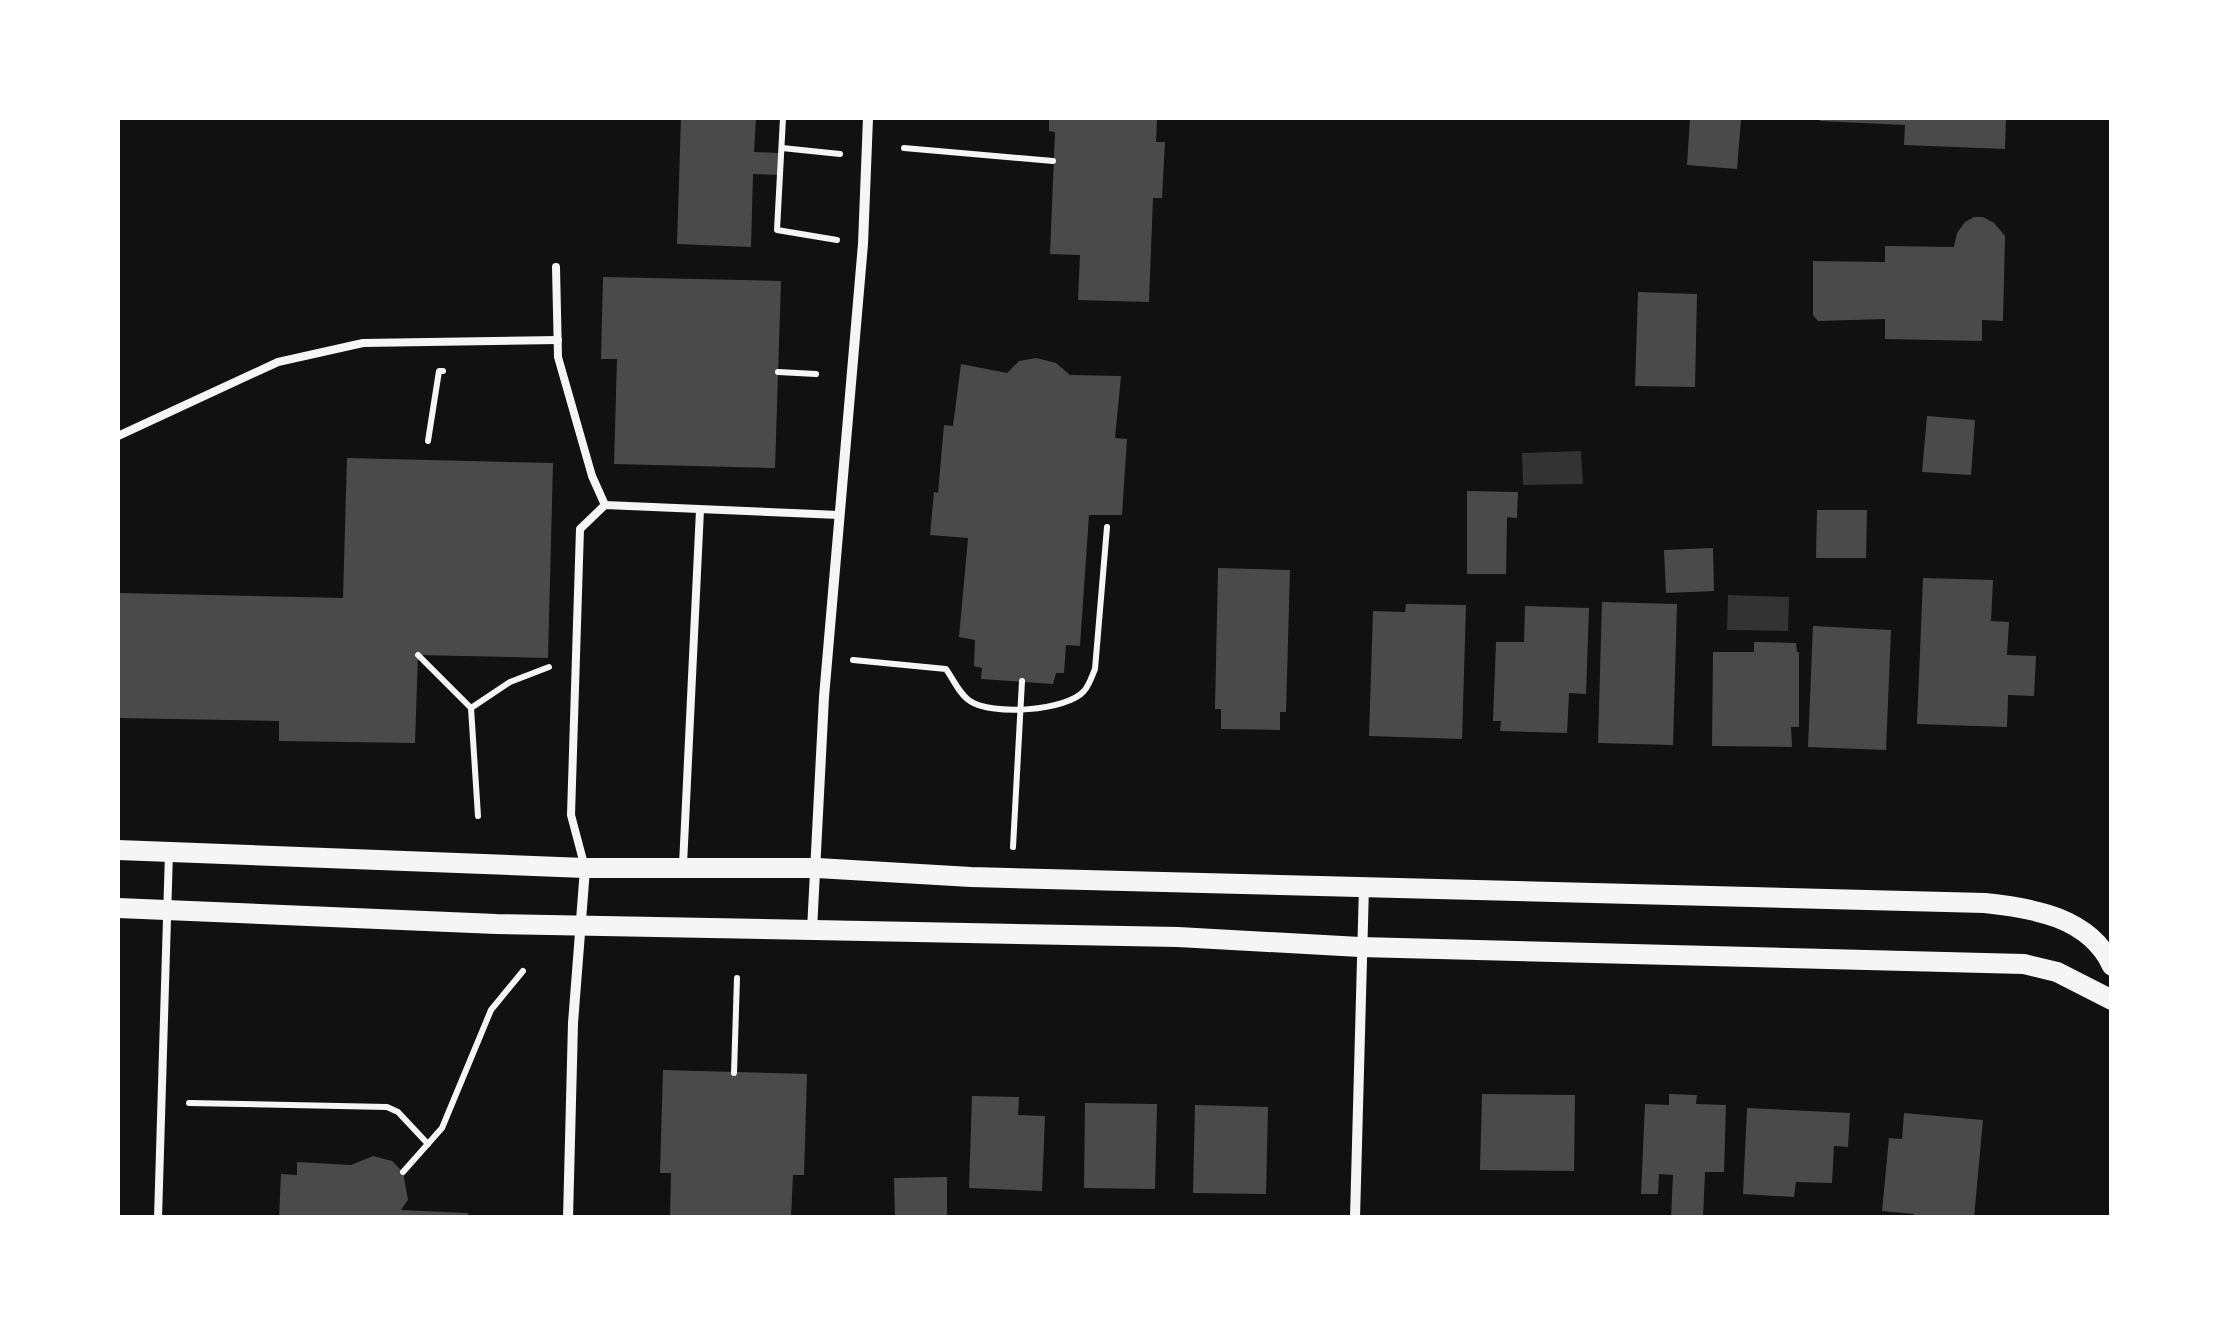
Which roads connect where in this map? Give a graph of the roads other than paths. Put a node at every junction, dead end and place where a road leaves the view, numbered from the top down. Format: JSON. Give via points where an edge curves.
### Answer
{"nodes":[{"id":1,"x":868,"y":118,"type":"edge"},
{"id":2,"x":556,"y":268,"type":"dead end"},
{"id":3,"x":558,"y":340,"type":"junction"},
{"id":4,"x":118,"y":436,"type":"edge"},
{"id":5,"x":605,"y":504,"type":"junction"},
{"id":6,"x":700,"y":510,"type":"junction"},
{"id":7,"x":839,"y":516,"type":"junction"},
{"id":8,"x":118,"y":850,"type":"edge"},
{"id":9,"x":169,"y":852,"type":"junction"},
{"id":10,"x":585,"y":868,"type":"junction"},
{"id":11,"x":683,"y":868,"type":"junction"},
{"id":12,"x":817,"y":868,"type":"junction"},
{"id":13,"x":1364,"y":886,"type":"junction"},
{"id":14,"x":118,"y":908,"type":"edge"},
{"id":15,"x":166,"y":910,"type":"junction"},
{"id":16,"x":580,"y":927,"type":"junction"},
{"id":17,"x":812,"y":930,"type":"junction"},
{"id":18,"x":1360,"y":947,"type":"junction"},
{"id":19,"x":2112,"y":966,"type":"edge"},
{"id":20,"x":2112,"y":1000,"type":"edge"},
{"id":21,"x":158,"y":1218,"type":"edge"},
{"id":22,"x":568,"y":1218,"type":"edge"},
{"id":23,"x":1354,"y":1218,"type":"edge"}],
"edges":[{"from":1,"to":7,"type":"street"},
{"from":2,"to":3,"type":"lane"},
{"from":3,"to":4,"type":"lane","via":[[363,343],[278,362]]},
{"from":3,"to":5,"type":"lane"},
{"from":5,"to":6,"type":"lane"},
{"from":5,"to":10,"type":"lane","via":[[580,529],[571,815]]},
{"from":6,"to":7,"type":"lane"},
{"from":6,"to":11,"type":"lane"},
{"from":7,"to":12,"type":"street"},
{"from":8,"to":9,"type":"main road"},
{"from":9,"to":10,"type":"main road"},
{"from":9,"to":15,"type":"lane"},
{"from":10,"to":11,"type":"main road"},
{"from":10,"to":16,"type":"street"},
{"from":11,"to":12,"type":"main road"},
{"from":12,"to":13,"type":"main road"},
{"from":12,"to":17,"type":"street"},
{"from":13,"to":18,"type":"street"},
{"from":13,"to":19,"type":"main road","via":[[1985,903],[2036,909],[2082,930]]},
{"from":14,"to":15,"type":"main road"},
{"from":15,"to":16,"type":"main road"},
{"from":15,"to":21,"type":"lane"},
{"from":16,"to":17,"type":"main road"},
{"from":16,"to":22,"type":"street"},
{"from":17,"to":18,"type":"main road"},
{"from":18,"to":20,"type":"main road","via":[[2024,964],[2058,972]]},
{"from":18,"to":23,"type":"street"}]}
